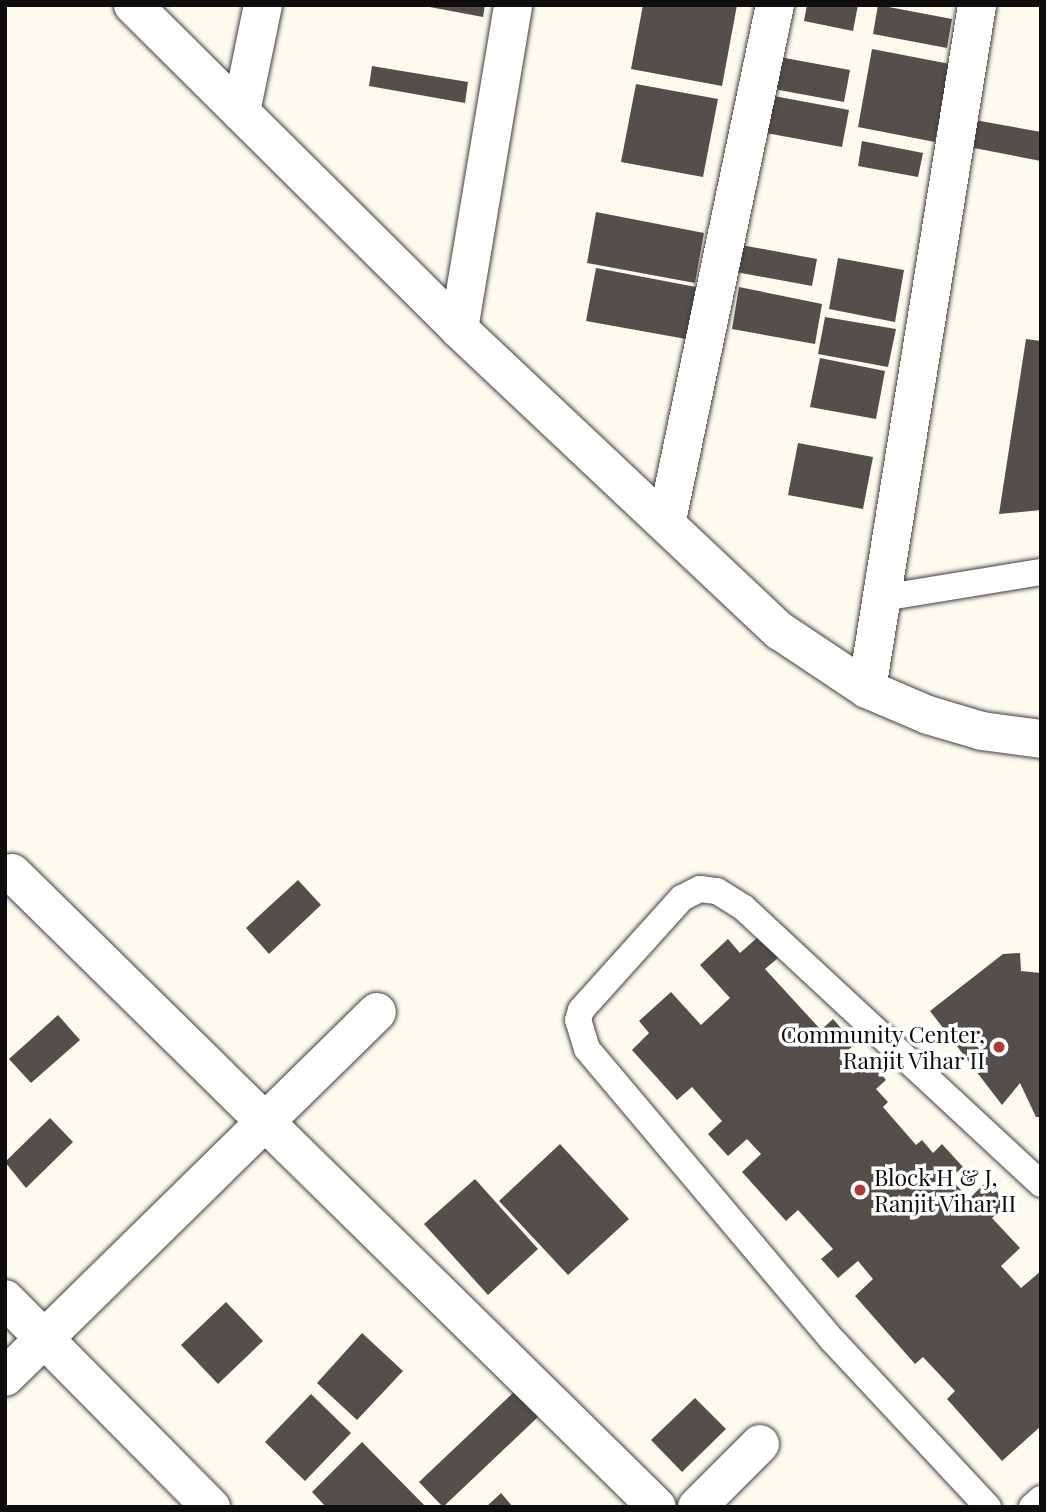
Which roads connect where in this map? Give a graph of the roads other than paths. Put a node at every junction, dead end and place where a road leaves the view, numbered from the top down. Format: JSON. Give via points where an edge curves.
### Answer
{"nodes":[{"id":1,"x":133,"y":5,"type":"edge"},
{"id":2,"x":262,"y":5,"type":"edge"},
{"id":3,"x":513,"y":5,"type":"edge"},
{"id":4,"x":775,"y":5,"type":"edge"},
{"id":5,"x":977,"y":5,"type":"edge"},
{"id":6,"x":241,"y":112,"type":"junction"},
{"id":7,"x":459,"y":329,"type":"junction"},
{"id":8,"x":667,"y":520,"type":"junction"},
{"id":9,"x":1041,"y":572,"type":"edge"},
{"id":10,"x":882,"y":597,"type":"junction"},
{"id":11,"x":867,"y":689,"type":"junction"},
{"id":12,"x":1041,"y":739,"type":"edge"},
{"id":13,"x":12,"y":873,"type":"dead end"},
{"id":14,"x":377,"y":1012,"type":"dead end"},
{"id":15,"x":265,"y":1122,"type":"junction"},
{"id":16,"x":1041,"y":1184,"type":"edge"},
{"id":17,"x":5,"y":1299,"type":"edge"},
{"id":18,"x":43,"y":1340,"type":"junction"},
{"id":19,"x":5,"y":1377,"type":"edge"},
{"id":20,"x":760,"y":1444,"type":"dead end"},
{"id":21,"x":1041,"y":1499,"type":"edge"},
{"id":22,"x":211,"y":1507,"type":"edge"},
{"id":23,"x":657,"y":1507,"type":"edge"},
{"id":24,"x":697,"y":1507,"type":"edge"},
{"id":25,"x":988,"y":1507,"type":"edge"},
{"id":26,"x":1032,"y":1507,"type":"edge"}],
"edges":[{"from":1,"to":6,"type":"street"},
{"from":2,"to":6,"type":"street"},
{"from":3,"to":7,"type":"street"},
{"from":4,"to":8,"type":"street"},
{"from":5,"to":10,"type":"street"},
{"from":6,"to":7,"type":"street"},
{"from":7,"to":8,"type":"street"},
{"from":8,"to":11,"type":"street","via":[[780,631]]},
{"from":9,"to":10,"type":"lane"},
{"from":10,"to":11,"type":"street"},
{"from":11,"to":12,"type":"street","via":[[982,731]]},
{"from":13,"to":15,"type":"street"},
{"from":14,"to":15,"type":"street"},
{"from":15,"to":18,"type":"street"},
{"from":15,"to":23,"type":"street"},
{"from":16,"to":25,"type":"lane","via":[[744,908],[717,891],[700,890],[682,898],[581,1010],[578,1020],[587,1049],[833,1341]]},
{"from":17,"to":18,"type":"street"},
{"from":18,"to":19,"type":"street"},
{"from":18,"to":22,"type":"street"},
{"from":20,"to":24,"type":"street"},
{"from":21,"to":26,"type":"lane"}]}
